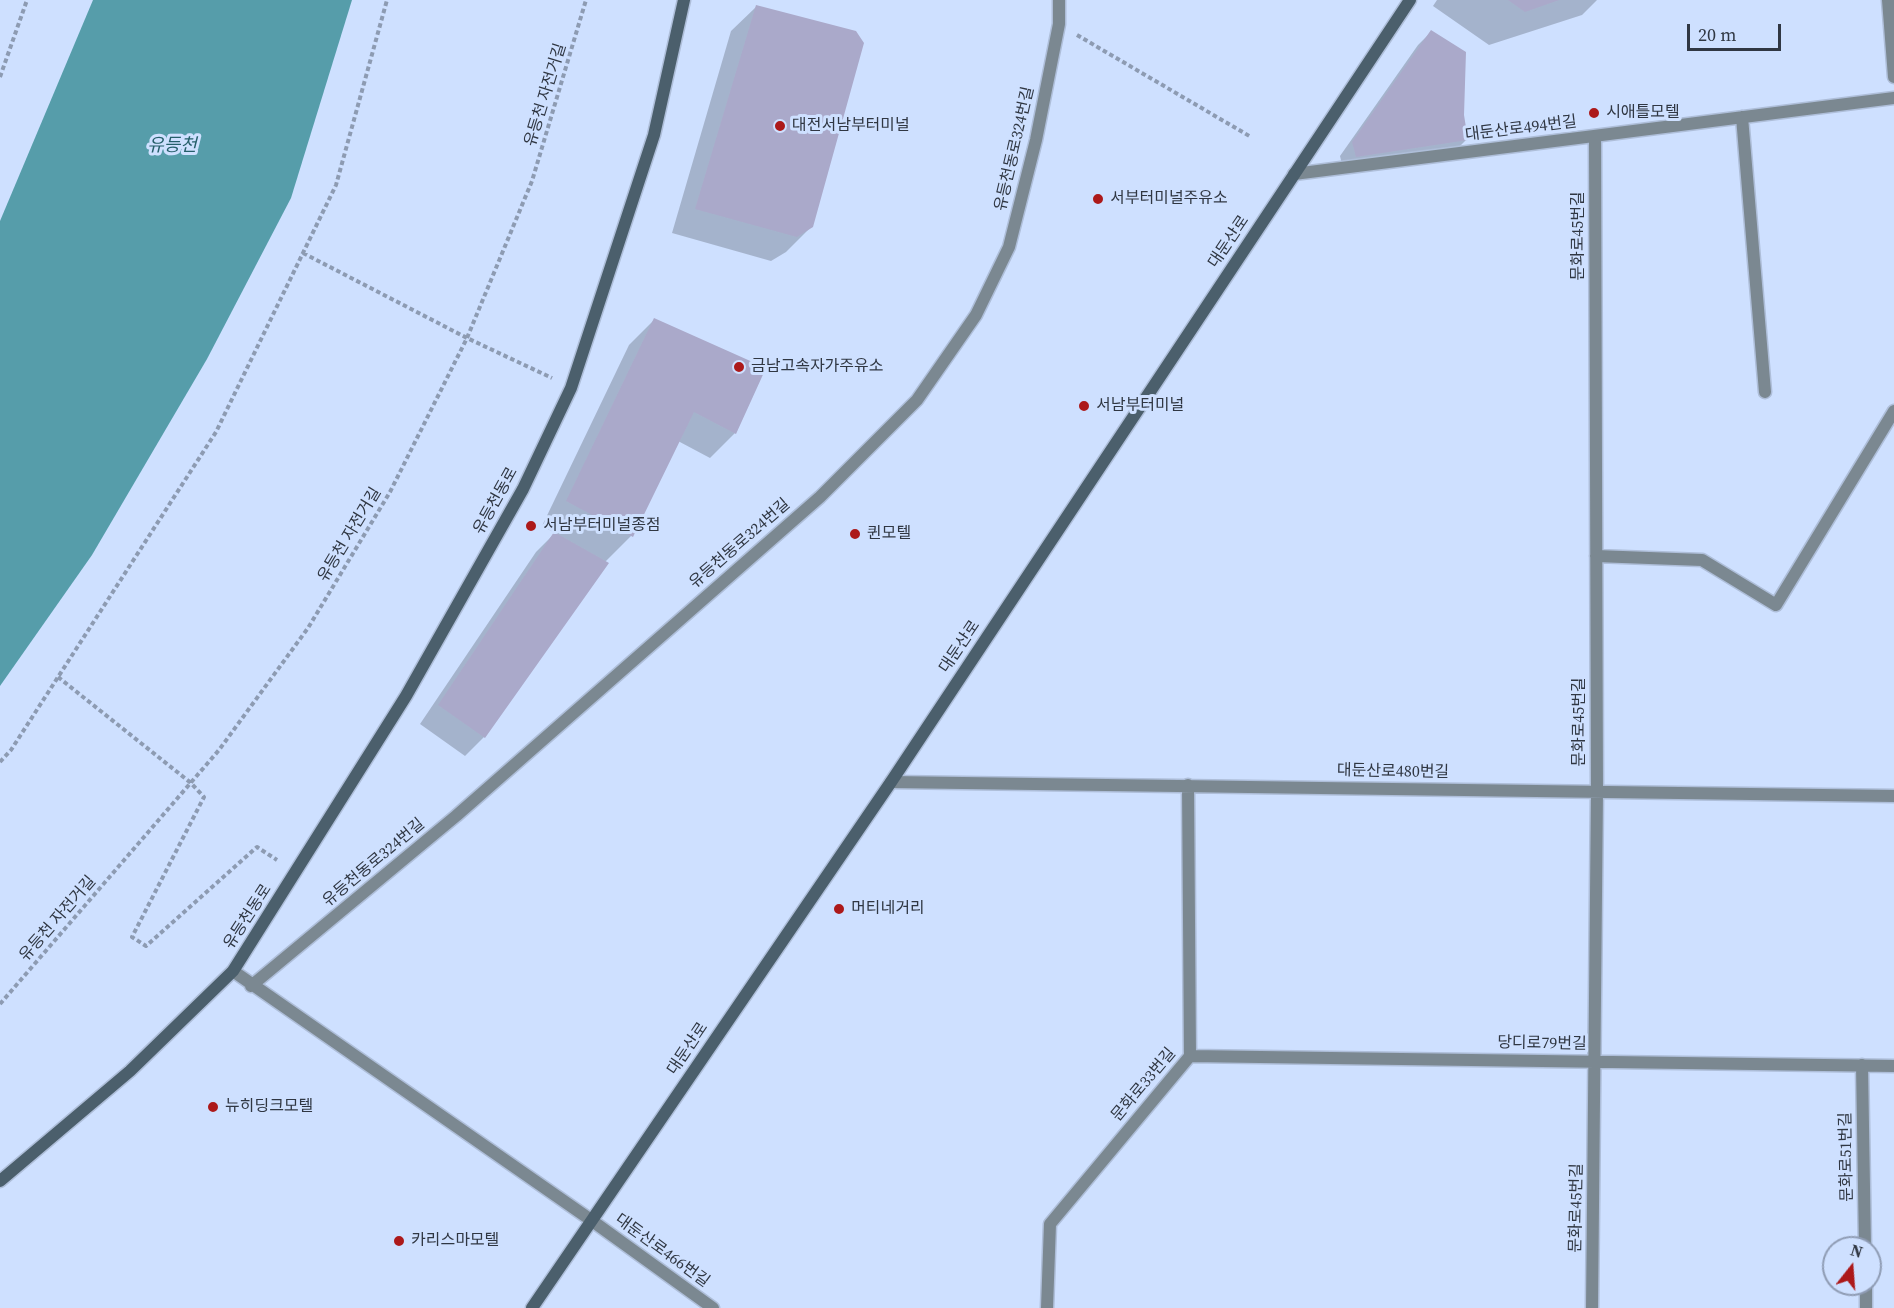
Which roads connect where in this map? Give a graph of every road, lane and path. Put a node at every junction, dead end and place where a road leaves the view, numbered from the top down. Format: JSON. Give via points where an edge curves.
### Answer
{"nodes":[{"id":1,"x":27,"y":0,"type":"edge"},
{"id":2,"x":387,"y":0,"type":"edge"},
{"id":3,"x":586,"y":0,"type":"edge"},
{"id":4,"x":684,"y":0,"type":"edge"},
{"id":5,"x":1059,"y":0,"type":"edge"},
{"id":6,"x":1410,"y":0,"type":"edge"},
{"id":7,"x":1888,"y":0,"type":"edge"},
{"id":8,"x":1059,"y":24,"type":"junction"},
{"id":9,"x":0,"y":77,"type":"edge"},
{"id":10,"x":1894,"y":77,"type":"edge"},
{"id":11,"x":1894,"y":98,"type":"edge"},
{"id":12,"x":1742,"y":117,"type":"junction"},
{"id":13,"x":1251,"y":137,"type":"dead end"},
{"id":14,"x":1595,"y":137,"type":"junction"},
{"id":15,"x":1294,"y":174,"type":"junction"},
{"id":16,"x":303,"y":254,"type":"junction"},
{"id":17,"x":466,"y":338,"type":"junction"},
{"id":18,"x":550,"y":377,"type":"dead end"},
{"id":19,"x":1765,"y":392,"type":"dead end"},
{"id":20,"x":1894,"y":411,"type":"edge"},
{"id":21,"x":1596,"y":556,"type":"junction"},
{"id":22,"x":58,"y":677,"type":"junction"},
{"id":23,"x":0,"y":762,"type":"edge"},
{"id":24,"x":891,"y":782,"type":"junction"},
{"id":25,"x":191,"y":783,"type":"junction"},
{"id":26,"x":1188,"y":785,"type":"junction"},
{"id":27,"x":1597,"y":791,"type":"junction"},
{"id":28,"x":1894,"y":796,"type":"edge"},
{"id":29,"x":296,"y":872,"type":"junction"},
{"id":30,"x":233,"y":971,"type":"junction"},
{"id":31,"x":250,"y":986,"type":"junction"},
{"id":32,"x":0,"y":1004,"type":"edge"},
{"id":33,"x":1190,"y":1056,"type":"junction"},
{"id":34,"x":1596,"y":1061,"type":"junction"},
{"id":35,"x":1862,"y":1065,"type":"junction"},
{"id":36,"x":1894,"y":1066,"type":"edge"},
{"id":37,"x":0,"y":1181,"type":"edge"},
{"id":38,"x":591,"y":1220,"type":"junction"},
{"id":39,"x":1865,"y":1236,"type":"edge"},
{"id":40,"x":532,"y":1308,"type":"edge"},
{"id":41,"x":713,"y":1308,"type":"edge"},
{"id":42,"x":1047,"y":1308,"type":"edge"},
{"id":43,"x":1592,"y":1308,"type":"edge"}],
"edges":[{"from":1,"to":9,"type":"path"},
{"from":2,"to":16,"type":"path","via":[[336,185]]},
{"from":3,"to":17,"type":"path","name":"유등천 자전거길","via":[[532,181]]},
{"from":4,"to":29,"type":"main road","name":"유등천동로","via":[[654,135],[571,388],[523,489],[406,696]]},
{"from":5,"to":8,"type":"street","name":"유등천동로324번길"},
{"from":6,"to":15,"type":"main road","name":"대둔산로"},
{"from":7,"to":10,"type":"street"},
{"from":8,"to":13,"type":"path"},
{"from":8,"to":31,"type":"street","name":"유등천동로324번길","via":[[1009,248],[976,315],[917,400],[820,497],[456,816]]},
{"from":11,"to":12,"type":"street","name":"대둔산로494번길"},
{"from":12,"to":14,"type":"street","name":"대둔산로494번길"},
{"from":12,"to":19,"type":"street"},
{"from":14,"to":15,"type":"street","name":"대둔산로494번길"},
{"from":14,"to":21,"type":"street","name":"문화로45번길"},
{"from":15,"to":24,"type":"main road","name":"대둔산로"},
{"from":16,"to":17,"type":"path"},
{"from":16,"to":22,"type":"path","via":[[216,432]]},
{"from":17,"to":18,"type":"path"},
{"from":17,"to":25,"type":"path","name":"유등천 자전거길","via":[[390,492],[308,628]]},
{"from":20,"to":21,"type":"street","via":[[1776,604],[1702,560]]},
{"from":21,"to":27,"type":"street","name":"문화로45번길"},
{"from":22,"to":23,"type":"path"},
{"from":22,"to":25,"type":"path"},
{"from":24,"to":26,"type":"street","name":"대둔산로480번길"},
{"from":24,"to":38,"type":"main road","name":"대둔산로"},
{"from":25,"to":29,"type":"path","via":[[204,797],[132,937],[146,946],[257,847]]},
{"from":25,"to":32,"type":"path","name":"유등천 자전거길"},
{"from":26,"to":27,"type":"street","name":"대둔산로480번길"},
{"from":26,"to":33,"type":"street","name":"문화로33번길"},
{"from":27,"to":28,"type":"street","name":"대둔산로480번길"},
{"from":27,"to":34,"type":"street","name":"문화로45번길"},
{"from":29,"to":30,"type":"main road","name":"유등천동로"},
{"from":30,"to":31,"type":"street","name":"유등천동로"},
{"from":30,"to":37,"type":"main road","name":"유등천동로","via":[[130,1071]]},
{"from":31,"to":38,"type":"street","name":"유등천동로"},
{"from":33,"to":34,"type":"street","name":"당디로79번길"},
{"from":33,"to":42,"type":"street","name":"문화로33번길","via":[[1050,1224]]},
{"from":34,"to":35,"type":"street","name":"당디로79번길"},
{"from":34,"to":43,"type":"street","name":"문화로45번길"},
{"from":35,"to":36,"type":"street","name":"당디로79번길"},
{"from":35,"to":39,"type":"street","name":"문화로51번길"},
{"from":38,"to":40,"type":"main road","name":"대둔산로"},
{"from":38,"to":41,"type":"street","name":"대둔산로466번길"}]}
